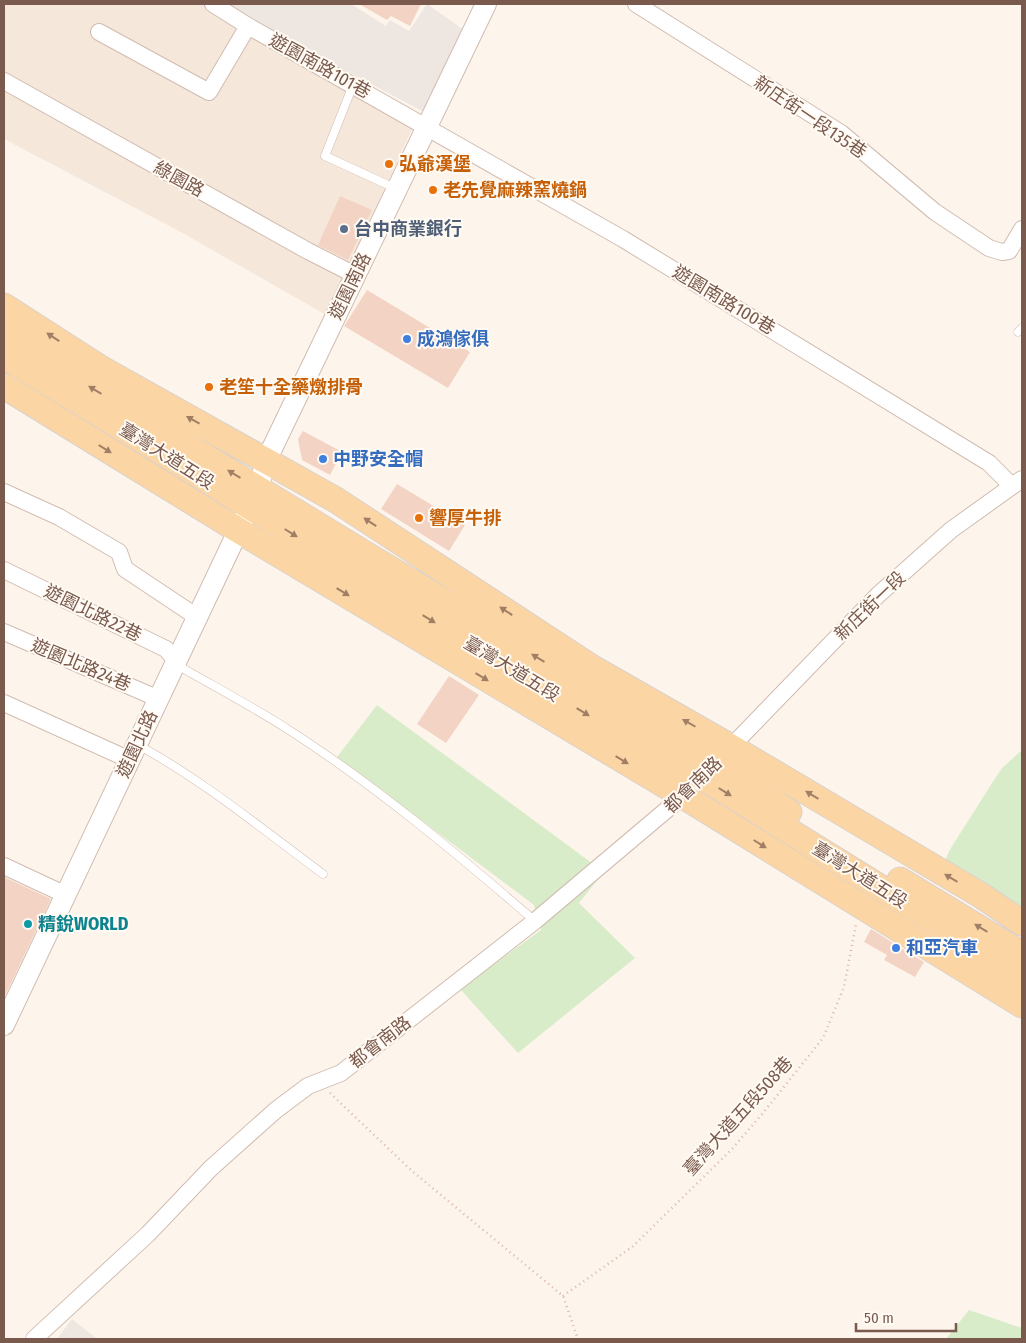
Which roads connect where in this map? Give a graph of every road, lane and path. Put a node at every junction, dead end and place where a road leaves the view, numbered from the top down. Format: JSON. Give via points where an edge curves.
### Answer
{"nodes":[{"id":1,"x":213,"y":4,"type":"edge"},
{"id":2,"x":486,"y":4,"type":"edge"},
{"id":3,"x":636,"y":4,"type":"edge"},
{"id":4,"x":248,"y":26,"type":"junction"},
{"id":5,"x":99,"y":32,"type":"dead end"},
{"id":6,"x":4,"y":81,"type":"edge"},
{"id":7,"x":354,"y":84,"type":"junction"},
{"id":8,"x":427,"y":127,"type":"junction"},
{"id":9,"x":397,"y":189,"type":"junction"},
{"id":10,"x":1022,"y":229,"type":"edge"},
{"id":11,"x":355,"y":275,"type":"junction"},
{"id":12,"x":4,"y":306,"type":"edge"},
{"id":13,"x":4,"y":334,"type":"edge"},
{"id":14,"x":4,"y":356,"type":"edge"},
{"id":15,"x":4,"y":386,"type":"edge"},
{"id":16,"x":266,"y":461,"type":"junction"},
{"id":17,"x":1017,"y":482,"type":"edge"},
{"id":18,"x":4,"y":492,"type":"edge"},
{"id":19,"x":254,"y":498,"type":"junction"},
{"id":20,"x":238,"y":530,"type":"junction"},
{"id":21,"x":4,"y":570,"type":"edge"},
{"id":22,"x":197,"y":617,"type":"junction"},
{"id":23,"x":4,"y":632,"type":"edge"},
{"id":24,"x":177,"y":662,"type":"junction"},
{"id":25,"x":159,"y":699,"type":"junction"},
{"id":26,"x":4,"y":703,"type":"edge"},
{"id":27,"x":133,"y":752,"type":"junction"},
{"id":28,"x":716,"y":763,"type":"junction"},
{"id":29,"x":683,"y":796,"type":"junction"},
{"id":30,"x":4,"y":866,"type":"edge"},
{"id":31,"x":323,"y":874,"type":"dead end"},
{"id":32,"x":66,"y":895,"type":"junction"},
{"id":33,"x":859,"y":905,"type":"junction"},
{"id":34,"x":534,"y":921,"type":"junction"},
{"id":35,"x":1022,"y":923,"type":"edge"},
{"id":36,"x":1022,"y":954,"type":"edge"},
{"id":37,"x":1022,"y":978,"type":"edge"},
{"id":38,"x":1022,"y":1005,"type":"edge"},
{"id":39,"x":4,"y":1025,"type":"edge"},
{"id":40,"x":318,"y":1082,"type":"junction"},
{"id":41,"x":563,"y":1296,"type":"junction"},
{"id":42,"x":34,"y":1339,"type":"edge"},
{"id":43,"x":578,"y":1339,"type":"edge"}],
"edges":[{"from":1,"to":4,"type":"street","name":"遊園南路101巷"},
{"from":2,"to":8,"type":"street","name":"遊園南路"},
{"from":3,"to":10,"type":"street","name":"新庄街一段135巷","via":[[841,133],[935,212],[989,248],[1009,251]]},
{"from":4,"to":5,"type":"street","via":[[209,92]]},
{"from":4,"to":7,"type":"street","name":"遊園南路101巷"},
{"from":6,"to":11,"type":"street","name":"綠園路"},
{"from":7,"to":8,"type":"street","name":"遊園南路101巷"},
{"from":7,"to":9,"type":"lane","via":[[324,156]]},
{"from":8,"to":9,"type":"street","name":"遊園南路"},
{"from":8,"to":17,"type":"street","name":"遊園南路100巷","via":[[631,244]]},
{"from":9,"to":11,"type":"street","name":"遊園南路"},
{"from":11,"to":16,"type":"street","name":"遊園南路"},
{"from":16,"to":12,"type":"main road","name":"臺灣大道五段","one_way":true,"via":[[102,369]]},
{"from":19,"to":13,"type":"main road","name":"臺灣大道五段","one_way":true},
{"from":14,"to":19,"type":"main road","name":"臺灣大道五段","via":[[168,456]]},
{"from":15,"to":20,"type":"main road","name":"臺灣大道五段","one_way":true},
{"from":16,"to":19,"type":"street","name":"遊園北路"},
{"from":28,"to":16,"type":"main road","name":"臺灣大道五段","one_way":true,"via":[[590,667],[336,500]]},
{"from":17,"to":28,"type":"street","name":"新庄街一段","via":[[951,530],[878,595]]},
{"from":18,"to":22,"type":"street","via":[[59,517],[119,552],[125,568]]},
{"from":19,"to":20,"type":"street","name":"遊園北路"},
{"from":19,"to":28,"type":"main road","name":"臺灣大道五段","via":[[514,670],[594,718]]},
{"from":20,"to":22,"type":"street","name":"遊園北路"},
{"from":20,"to":29,"type":"main road","name":"臺灣大道五段","one_way":true},
{"from":21,"to":24,"type":"street","name":"遊園北路22巷","via":[[166,649]]},
{"from":22,"to":24,"type":"street","name":"遊園北路"},
{"from":23,"to":25,"type":"street","name":"遊園北路24巷"},
{"from":24,"to":25,"type":"street","name":"遊園北路"},
{"from":24,"to":34,"type":"lane","via":[[289,730],[377,792],[450,848]]},
{"from":25,"to":27,"type":"street","name":"遊園北路"},
{"from":26,"to":27,"type":"street"},
{"from":27,"to":31,"type":"lane","via":[[162,758],[223,798]]},
{"from":27,"to":32,"type":"street","name":"遊園北路"},
{"from":28,"to":29,"type":"street","name":"都會南路"},
{"from":35,"to":28,"type":"main road","name":"臺灣大道五段","one_way":true,"via":[[982,896]]},
{"from":36,"to":28,"type":"main road","name":"臺灣大道五段","one_way":true,"via":[[808,824]]},
{"from":28,"to":37,"type":"main road","name":"臺灣大道五段","one_way":true},
{"from":29,"to":33,"type":"main road","name":"臺灣大道五段","one_way":true},
{"from":29,"to":34,"type":"street","name":"都會南路"},
{"from":30,"to":32,"type":"street"},
{"from":32,"to":39,"type":"street","name":"遊園北路"},
{"from":33,"to":38,"type":"main road","name":"臺灣大道五段"},
{"from":33,"to":41,"type":"path","name":"臺灣大道五段508巷","via":[[844,987],[823,1038],[732,1148],[632,1246]]},
{"from":34,"to":40,"type":"street","name":"都會南路","via":[[341,1073]]},
{"from":40,"to":41,"type":"path","via":[[412,1171]]},
{"from":40,"to":42,"type":"street","name":"都會南路","via":[[276,1110],[218,1161],[148,1234]]},
{"from":41,"to":43,"type":"path"}]}
